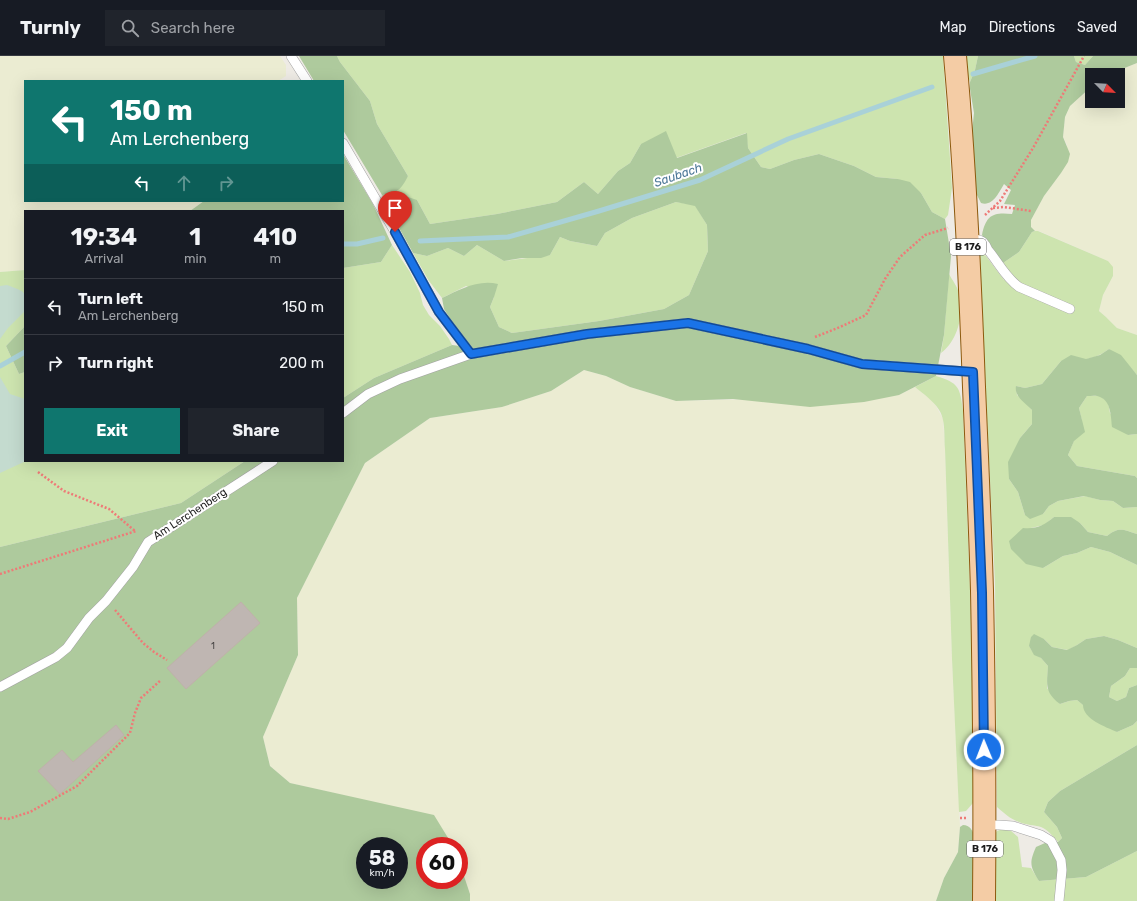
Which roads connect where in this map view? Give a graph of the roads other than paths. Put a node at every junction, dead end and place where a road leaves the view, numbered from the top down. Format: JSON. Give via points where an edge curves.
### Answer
{"nodes":[{"id":1,"x":292,"y":56,"type":"edge"},
{"id":2,"x":955,"y":56,"type":"edge"},
{"id":3,"x":306,"y":80,"type":"edge"},
{"id":4,"x":344,"y":145,"type":"edge"},
{"id":5,"x":967,"y":230,"type":"junction"},
{"id":6,"x":1070,"y":310,"type":"dead end"},
{"id":7,"x":471,"y":354,"type":"junction"},
{"id":8,"x":973,"y":372,"type":"junction"},
{"id":9,"x":344,"y":412,"type":"edge"},
{"id":10,"x":271,"y":462,"type":"edge"},
{"id":11,"x":0,"y":687,"type":"edge"},
{"id":12,"x":984,"y":825,"type":"junction"},
{"id":13,"x":984,"y":901,"type":"edge"},
{"id":14,"x":1058,"y":901,"type":"edge"}],
"edges":[{"from":1,"to":3,"type":"lane"},
{"from":2,"to":5,"type":"main road","number":"B 176"},
{"from":4,"to":7,"type":"lane","via":[[439,312]]},
{"from":5,"to":6,"type":"lane","via":[[982,241],[1013,283]]},
{"from":5,"to":8,"type":"main road","number":"B 176"},
{"from":7,"to":8,"type":"lane","via":[[587,334],[688,323],[808,349],[862,364]]},
{"from":7,"to":9,"type":"lane","via":[[400,378],[368,394]]},
{"from":8,"to":12,"type":"main road","number":"B 176","via":[[982,600]]},
{"from":10,"to":11,"type":"lane","name":"Am Lerchenberg","via":[[148,542],[133,568],[89,618],[67,648],[56,658]]},
{"from":12,"to":13,"type":"main road","number":"B 176"},
{"from":12,"to":14,"type":"lane","via":[[1013,826],[1051,841],[1061,860]]}]}
